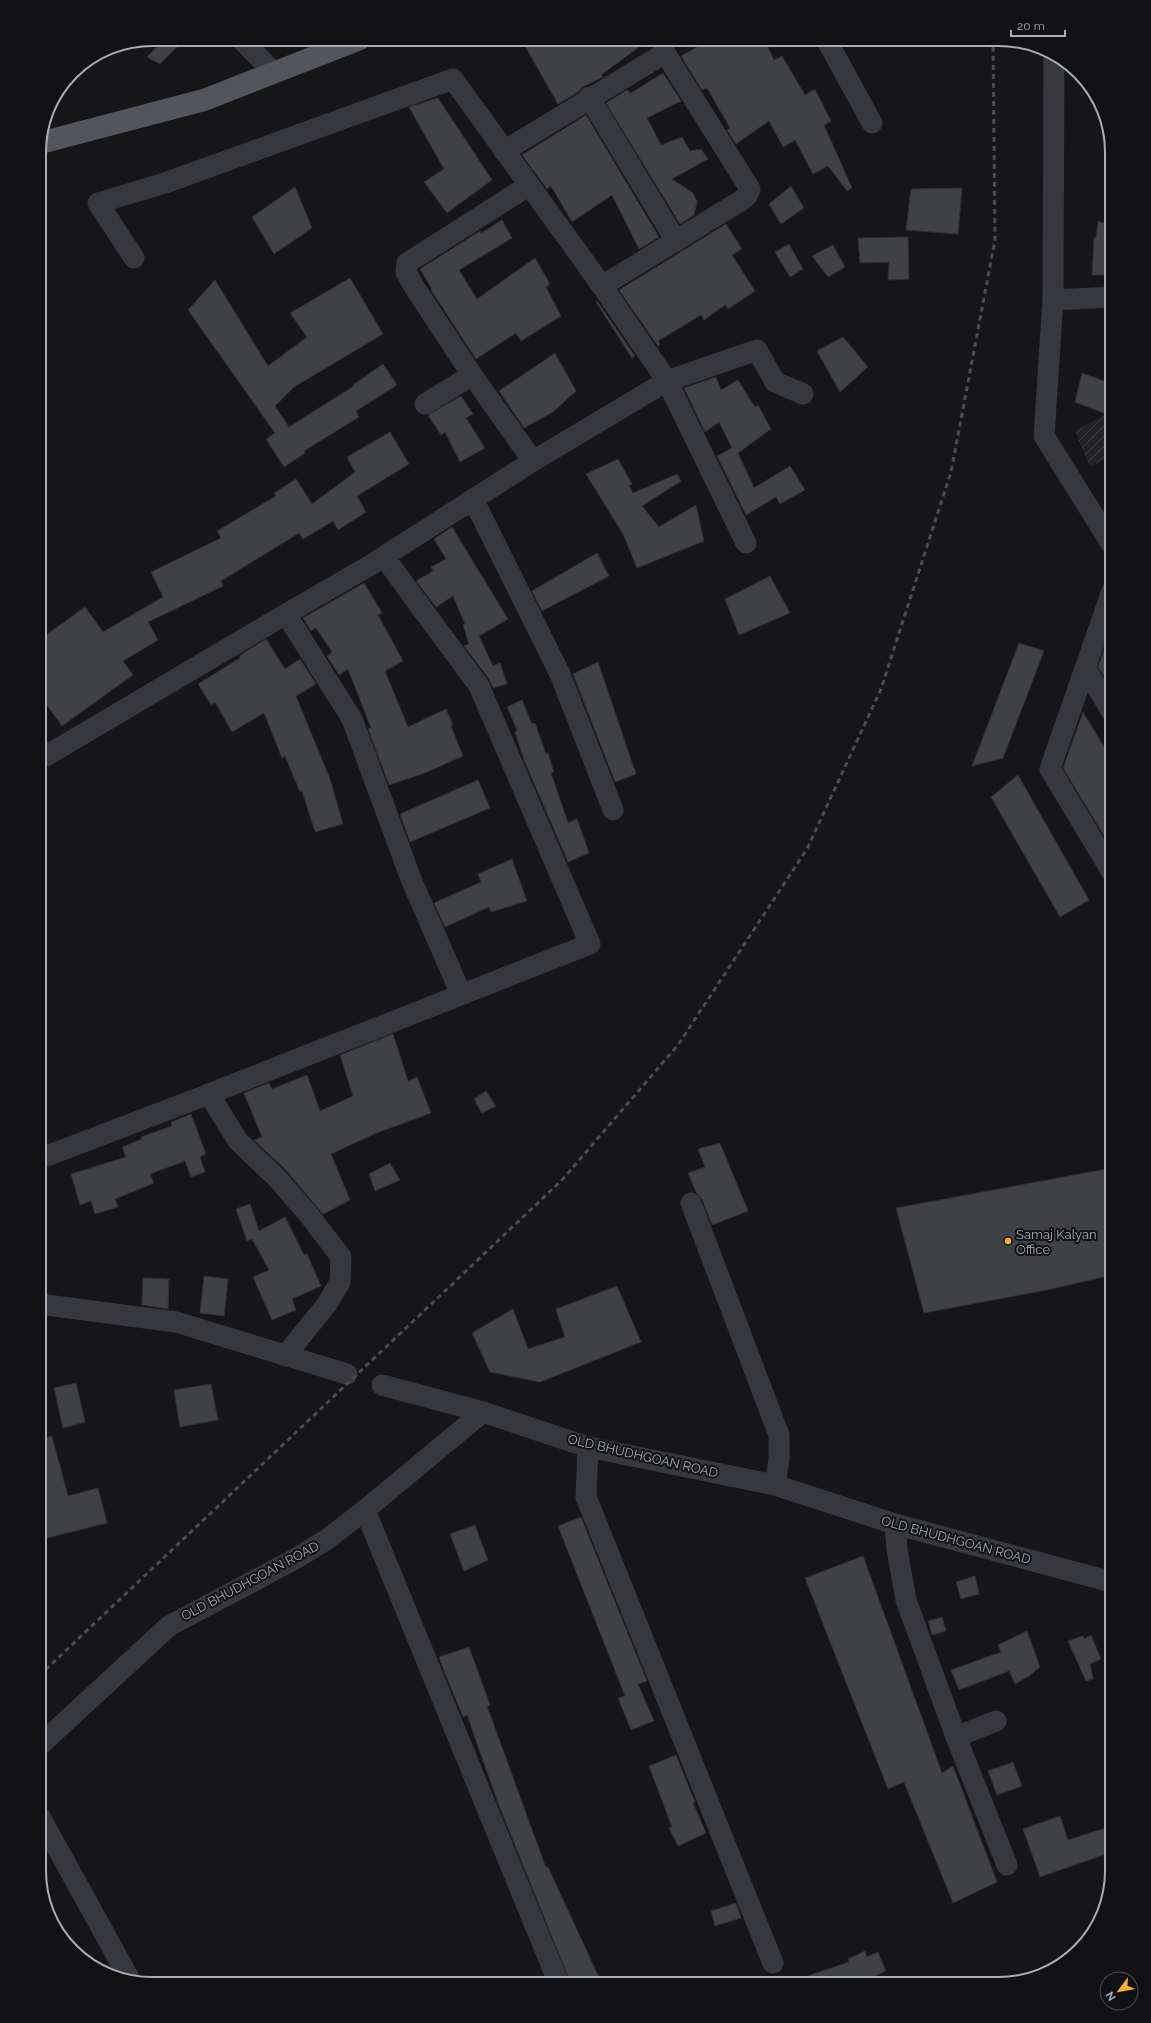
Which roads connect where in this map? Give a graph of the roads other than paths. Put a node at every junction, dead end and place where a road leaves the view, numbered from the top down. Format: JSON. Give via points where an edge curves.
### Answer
{"nodes":[{"id":1,"x":248,"y":46,"type":"edge"},
{"id":2,"x":342,"y":46,"type":"edge"},
{"id":3,"x":663,"y":46,"type":"edge"},
{"id":4,"x":830,"y":46,"type":"edge"},
{"id":5,"x":1054,"y":62,"type":"edge"},
{"id":6,"x":274,"y":73,"type":"junction"},
{"id":7,"x":589,"y":98,"type":"junction"},
{"id":8,"x":872,"y":123,"type":"dead end"},
{"id":9,"x":46,"y":142,"type":"edge"},
{"id":10,"x":504,"y":151,"type":"junction"},
{"id":11,"x":528,"y":186,"type":"junction"},
{"id":12,"x":676,"y":241,"type":"junction"},
{"id":13,"x":134,"y":258,"type":"dead end"},
{"id":14,"x":602,"y":286,"type":"junction"},
{"id":15,"x":1105,"y":297,"type":"edge"},
{"id":16,"x":1053,"y":300,"type":"junction"},
{"id":17,"x":472,"y":375,"type":"junction"},
{"id":18,"x":667,"y":381,"type":"junction"},
{"id":19,"x":803,"y":394,"type":"dead end"},
{"id":20,"x":425,"y":404,"type":"dead end"},
{"id":21,"x":533,"y":461,"type":"junction"},
{"id":22,"x":474,"y":499,"type":"junction"},
{"id":23,"x":1105,"y":534,"type":"edge"},
{"id":24,"x":746,"y":543,"type":"dead end"},
{"id":25,"x":384,"y":557,"type":"junction"},
{"id":26,"x":1105,"y":611,"type":"edge"},
{"id":27,"x":286,"y":614,"type":"junction"},
{"id":28,"x":1085,"y":668,"type":"junction"},
{"id":29,"x":1105,"y":701,"type":"edge"},
{"id":30,"x":46,"y":756,"type":"edge"},
{"id":31,"x":612,"y":810,"type":"dead end"},
{"id":32,"x":1105,"y":860,"type":"edge"},
{"id":33,"x":461,"y":994,"type":"junction"},
{"id":34,"x":209,"y":1094,"type":"junction"},
{"id":35,"x":46,"y":1156,"type":"edge"},
{"id":36,"x":691,"y":1203,"type":"dead end"},
{"id":37,"x":46,"y":1305,"type":"edge"},
{"id":38,"x":284,"y":1356,"type":"junction"},
{"id":39,"x":347,"y":1374,"type":"dead end"},
{"id":40,"x":382,"y":1386,"type":"dead end"},
{"id":41,"x":483,"y":1412,"type":"junction"},
{"id":42,"x":588,"y":1447,"type":"junction"},
{"id":43,"x":775,"y":1485,"type":"junction"},
{"id":44,"x":366,"y":1510,"type":"junction"},
{"id":45,"x":895,"y":1524,"type":"junction"},
{"id":46,"x":1105,"y":1580,"type":"edge"},
{"id":47,"x":996,"y":1721,"type":"dead end"},
{"id":48,"x":956,"y":1737,"type":"junction"},
{"id":49,"x":46,"y":1740,"type":"edge"},
{"id":50,"x":46,"y":1828,"type":"edge"},
{"id":51,"x":1007,"y":1865,"type":"dead end"},
{"id":52,"x":773,"y":1963,"type":"dead end"},
{"id":53,"x":127,"y":1974,"type":"edge"},
{"id":54,"x":556,"y":1977,"type":"edge"}],
"edges":[{"from":1,"to":6,"type":"street"},
{"from":2,"to":6,"type":"main road"},
{"from":3,"to":7,"type":"street"},
{"from":3,"to":12,"type":"street","via":[[750,189],[742,200]]},
{"from":4,"to":8,"type":"street"},
{"from":5,"to":16,"type":"street"},
{"from":6,"to":9,"type":"main road","via":[[204,100]]},
{"from":7,"to":10,"type":"street"},
{"from":7,"to":12,"type":"street"},
{"from":10,"to":11,"type":"street"},
{"from":10,"to":13,"type":"street","via":[[453,79],[165,183],[98,204]]},
{"from":11,"to":14,"type":"street"},
{"from":11,"to":17,"type":"street","via":[[407,263],[406,272],[413,285]]},
{"from":12,"to":14,"type":"street"},
{"from":14,"to":18,"type":"street"},
{"from":15,"to":16,"type":"street"},
{"from":16,"to":23,"type":"street","via":[[1044,436]]},
{"from":17,"to":20,"type":"street"},
{"from":17,"to":21,"type":"street"},
{"from":18,"to":19,"type":"street","via":[[757,350],[775,382]]},
{"from":18,"to":21,"type":"street"},
{"from":18,"to":24,"type":"street"},
{"from":21,"to":22,"type":"street"},
{"from":22,"to":25,"type":"street"},
{"from":22,"to":31,"type":"street","via":[[560,674]]},
{"from":25,"to":27,"type":"street"},
{"from":25,"to":33,"type":"street","via":[[479,686],[590,944]]},
{"from":26,"to":28,"type":"street"},
{"from":27,"to":30,"type":"street"},
{"from":27,"to":33,"type":"street","via":[[352,719],[411,879]]},
{"from":28,"to":29,"type":"street"},
{"from":28,"to":32,"type":"street","via":[[1050,769]]},
{"from":33,"to":34,"type":"street"},
{"from":34,"to":35,"type":"street"},
{"from":34,"to":38,"type":"street","via":[[238,1141],[277,1178],[340,1257],[340,1282],[327,1304]]},
{"from":36,"to":43,"type":"street","via":[[779,1435]]},
{"from":37,"to":38,"type":"street","via":[[176,1322]]},
{"from":38,"to":39,"type":"street"},
{"from":40,"to":41,"type":"street"},
{"from":41,"to":42,"type":"street","name":"OLD BHUDHGOAN ROAD"},
{"from":41,"to":44,"type":"street","name":"OLD BHUDHGOAN ROAD"},
{"from":42,"to":43,"type":"street","name":"OLD BHUDHGOAN ROAD"},
{"from":42,"to":52,"type":"street","via":[[586,1497]]},
{"from":43,"to":45,"type":"street","name":"OLD BHUDHGOAN ROAD"},
{"from":44,"to":49,"type":"street","name":"OLD BHUDHGOAN ROAD","via":[[309,1551],[169,1626]]},
{"from":44,"to":54,"type":"street"},
{"from":45,"to":46,"type":"street","name":"OLD BHUDHGOAN ROAD"},
{"from":45,"to":48,"type":"street","via":[[906,1600]]},
{"from":47,"to":48,"type":"street"},
{"from":48,"to":51,"type":"street"},
{"from":50,"to":53,"type":"street"}]}
